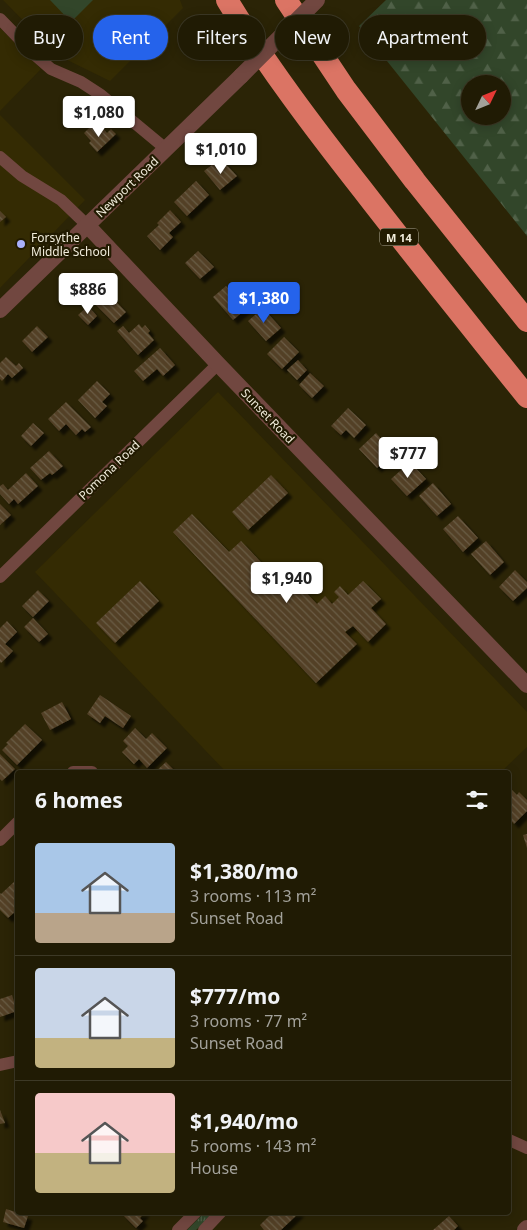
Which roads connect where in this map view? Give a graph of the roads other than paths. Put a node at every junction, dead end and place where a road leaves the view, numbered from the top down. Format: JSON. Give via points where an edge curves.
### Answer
{"nodes":[{"id":1,"x":227,"y":0,"type":"edge"},
{"id":2,"x":286,"y":0,"type":"edge"},
{"id":3,"x":317,"y":0,"type":"edge"},
{"id":4,"x":0,"y":19,"type":"edge"},
{"id":5,"x":166,"y":149,"type":"junction"},
{"id":6,"x":0,"y":156,"type":"edge"},
{"id":7,"x":87,"y":225,"type":"junction"},
{"id":8,"x":0,"y":310,"type":"edge"},
{"id":9,"x":527,"y":321,"type":"edge"},
{"id":10,"x":218,"y":364,"type":"junction"},
{"id":11,"x":527,"y":397,"type":"edge"},
{"id":12,"x":0,"y":576,"type":"edge"},
{"id":13,"x":527,"y":685,"type":"edge"},
{"id":14,"x":15,"y":825,"type":"edge"},
{"id":15,"x":0,"y":840,"type":"edge"},
{"id":16,"x":15,"y":1062,"type":"edge"},
{"id":17,"x":0,"y":1065,"type":"edge"},
{"id":18,"x":511,"y":1141,"type":"edge"},
{"id":19,"x":527,"y":1148,"type":"edge"},
{"id":20,"x":193,"y":1215,"type":"edge"},
{"id":21,"x":218,"y":1215,"type":"edge"},
{"id":22,"x":178,"y":1230,"type":"edge"},
{"id":23,"x":204,"y":1230,"type":"edge"}],
"edges":[{"from":1,"to":11,"type":"highway","number":"M 14","via":[[274,73],[325,142]]},
{"from":2,"to":9,"type":"highway","via":[[346,90]]},
{"from":3,"to":5,"type":"street","name":"Newport Road","bridge":true},
{"from":4,"to":5,"type":"street","via":[[51,69],[102,95]]},
{"from":5,"to":7,"type":"street","name":"Newport Road"},
{"from":6,"to":7,"type":"street","name":"Sunset Road","via":[[22,176],[61,200]]},
{"from":7,"to":8,"type":"street","name":"Newport Road"},
{"from":7,"to":10,"type":"street","name":"Sunset Road"},
{"from":10,"to":12,"type":"street","name":"Pomona Road"},
{"from":10,"to":13,"type":"street","name":"Sunset Road"},
{"from":14,"to":15,"type":"street"},
{"from":16,"to":17,"type":"street"},
{"from":18,"to":19,"type":"street"},
{"from":20,"to":22,"type":"street"},
{"from":21,"to":23,"type":"street"}]}
